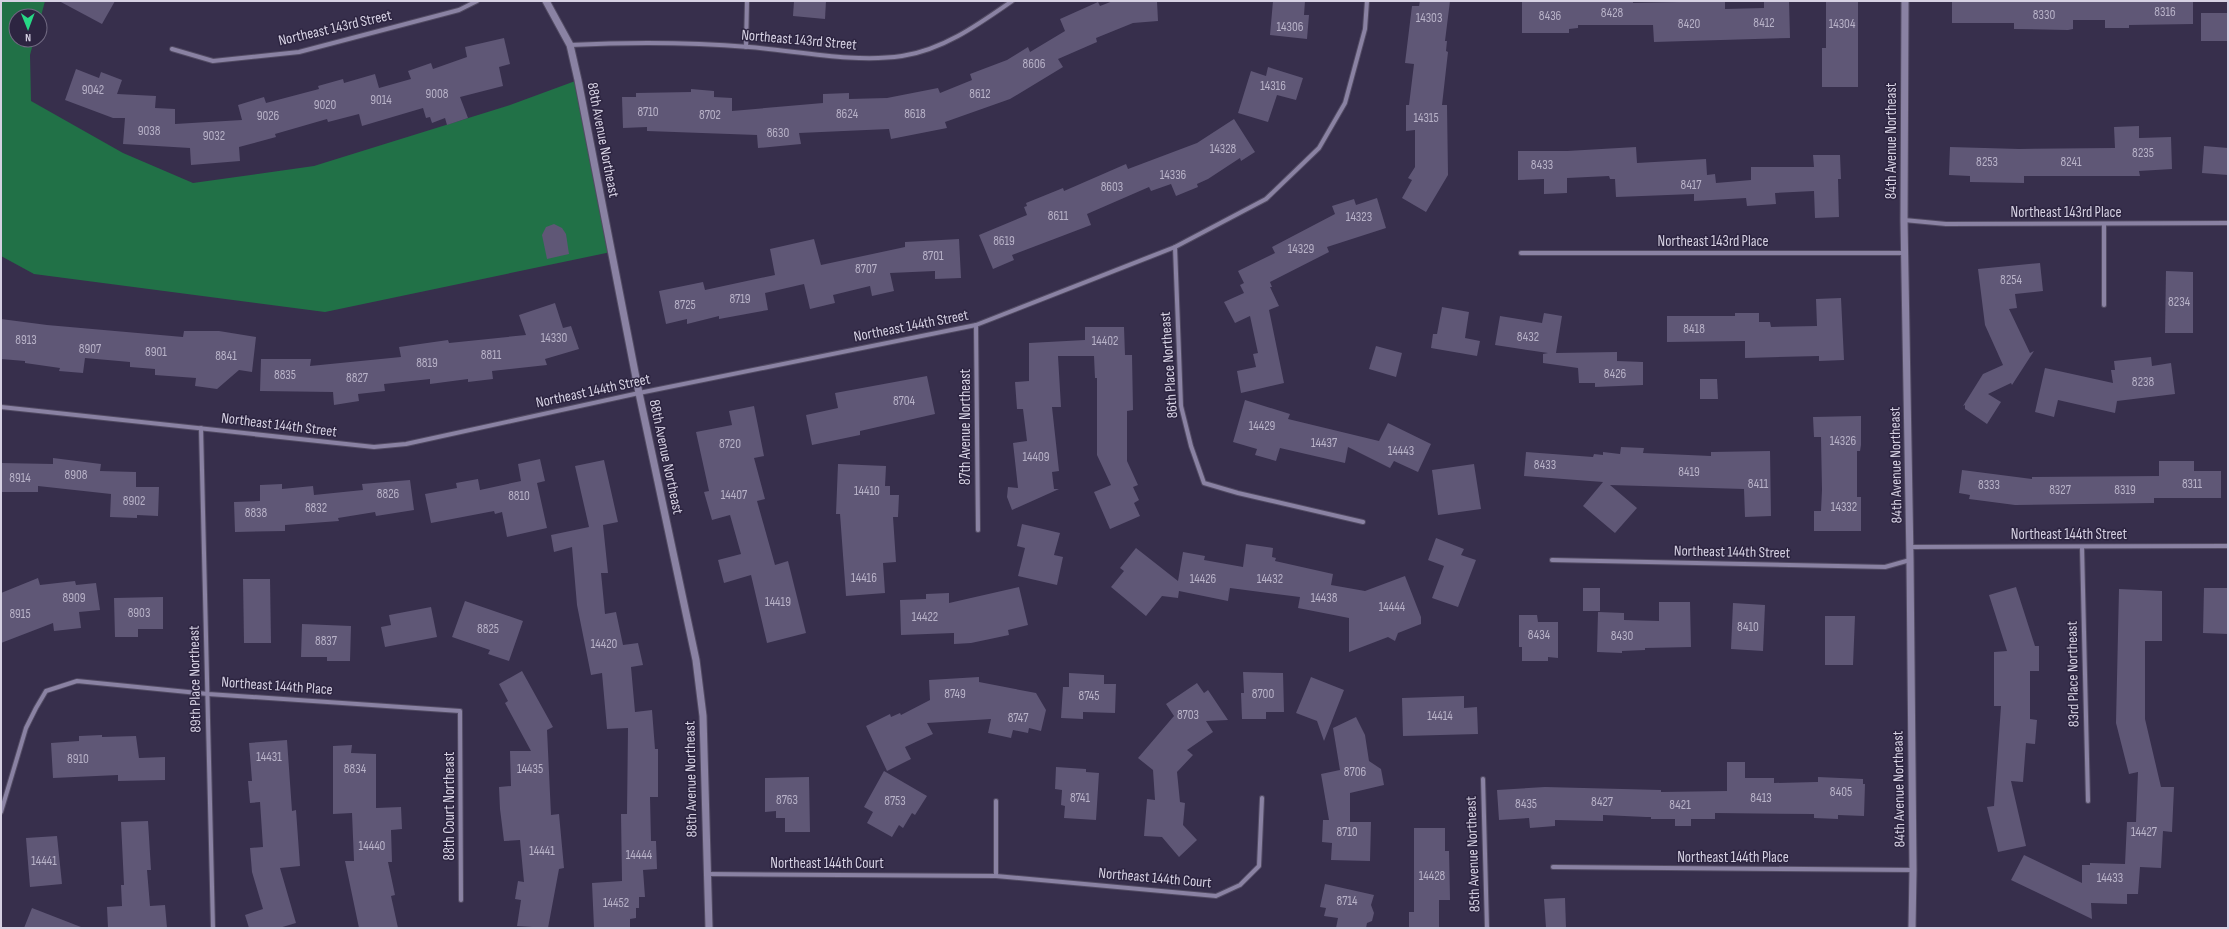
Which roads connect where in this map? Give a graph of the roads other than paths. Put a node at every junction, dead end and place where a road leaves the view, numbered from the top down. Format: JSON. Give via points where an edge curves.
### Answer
{"nodes":[{"id":1,"x":477,"y":1,"type":"edge"},
{"id":2,"x":546,"y":1,"type":"edge"},
{"id":3,"x":747,"y":1,"type":"edge"},
{"id":4,"x":1012,"y":1,"type":"edge"},
{"id":5,"x":1367,"y":1,"type":"edge"},
{"id":6,"x":1905,"y":1,"type":"edge"},
{"id":7,"x":570,"y":45,"type":"junction"},
{"id":8,"x":746,"y":47,"type":"junction"},
{"id":9,"x":172,"y":49,"type":"dead end"},
{"id":10,"x":1904,"y":220,"type":"junction"},
{"id":11,"x":2228,"y":223,"type":"edge"},
{"id":12,"x":2104,"y":225,"type":"junction"},
{"id":13,"x":1175,"y":247,"type":"junction"},
{"id":14,"x":1521,"y":253,"type":"dead end"},
{"id":15,"x":1905,"y":253,"type":"junction"},
{"id":16,"x":2104,"y":305,"type":"dead end"},
{"id":17,"x":976,"y":325,"type":"junction"},
{"id":18,"x":639,"y":393,"type":"junction"},
{"id":19,"x":1,"y":407,"type":"edge"},
{"id":20,"x":200,"y":428,"type":"junction"},
{"id":21,"x":1363,"y":522,"type":"dead end"},
{"id":22,"x":978,"y":530,"type":"dead end"},
{"id":23,"x":2082,"y":546,"type":"junction"},
{"id":24,"x":2228,"y":546,"type":"edge"},
{"id":25,"x":1910,"y":547,"type":"junction"},
{"id":26,"x":1552,"y":560,"type":"dead end"},
{"id":27,"x":1910,"y":560,"type":"junction"},
{"id":28,"x":208,"y":694,"type":"junction"},
{"id":29,"x":460,"y":711,"type":"joint"},
{"id":30,"x":1483,"y":779,"type":"dead end"},
{"id":31,"x":1262,"y":798,"type":"dead end"},
{"id":32,"x":996,"y":801,"type":"dead end"},
{"id":33,"x":2088,"y":801,"type":"dead end"},
{"id":34,"x":1,"y":812,"type":"edge"},
{"id":35,"x":1553,"y":867,"type":"dead end"},
{"id":36,"x":1913,"y":870,"type":"junction"},
{"id":37,"x":707,"y":874,"type":"junction"},
{"id":38,"x":996,"y":876,"type":"junction"},
{"id":39,"x":462,"y":900,"type":"dead end"},
{"id":40,"x":213,"y":928,"type":"edge"},
{"id":41,"x":709,"y":928,"type":"edge"},
{"id":42,"x":1487,"y":928,"type":"edge"},
{"id":43,"x":1912,"y":928,"type":"edge"}],
"edges":[{"from":1,"to":9,"type":"street","name":"Northeast 143rd Street","via":[[459,10],[299,52],[213,61]]},
{"from":2,"to":7,"type":"street","name":"88th Avenue Northeast"},
{"from":3,"to":8,"type":"street"},
{"from":4,"to":8,"type":"street","name":"Northeast 143rd Street","via":[[985,20],[937,47],[903,56],[866,58]]},
{"from":5,"to":13,"type":"street","name":"Northeast 144th Street","via":[[1365,29],[1345,103],[1319,148],[1266,199]]},
{"from":6,"to":10,"type":"street","name":"84th Avenue Northeast"},
{"from":7,"to":8,"type":"street","name":"Northeast 143rd Street","via":[[632,41]]},
{"from":7,"to":18,"type":"street","name":"88th Avenue Northeast"},
{"from":10,"to":12,"type":"street","name":"Northeast 143rd Place","via":[[1946,224]]},
{"from":10,"to":15,"type":"street","name":"84th Avenue Northeast"},
{"from":11,"to":12,"type":"street","name":"Northeast 143rd Place"},
{"from":12,"to":16,"type":"street"},
{"from":13,"to":17,"type":"street","name":"Northeast 144th Street"},
{"from":13,"to":21,"type":"street","name":"86th Place Northeast","via":[[1181,406],[1191,446],[1204,482],[1238,493]]},
{"from":14,"to":15,"type":"street","name":"Northeast 143rd Place"},
{"from":15,"to":25,"type":"street","name":"84th Avenue Northeast"},
{"from":17,"to":18,"type":"street","name":"Northeast 144th Street"},
{"from":17,"to":22,"type":"street","name":"87th Avenue Northeast"},
{"from":18,"to":20,"type":"street","name":"Northeast 144th Street","via":[[406,444],[374,447]]},
{"from":18,"to":37,"type":"street","name":"88th Avenue Northeast","via":[[697,667],[703,716]]},
{"from":19,"to":20,"type":"street","name":"Northeast 144th Street"},
{"from":20,"to":28,"type":"street","name":"89th Place Northeast"},
{"from":23,"to":24,"type":"street","name":"Northeast 144th Street"},
{"from":23,"to":25,"type":"street","name":"Northeast 144th Street"},
{"from":23,"to":33,"type":"street","name":"83rd Place Northeast"},
{"from":25,"to":27,"type":"street","name":"84th Avenue Northeast"},
{"from":26,"to":27,"type":"street","name":"Northeast 144th Street","via":[[1885,567]]},
{"from":27,"to":36,"type":"street","name":"84th Avenue Northeast"},
{"from":28,"to":29,"type":"street","name":"Northeast 144th Place"},
{"from":28,"to":34,"type":"street","name":"Northeast 144th Place","via":[[77,681],[46,691],[26,728]]},
{"from":28,"to":40,"type":"street","name":"89th Place Northeast"},
{"from":29,"to":39,"type":"street","name":"88th Court Northeast"},
{"from":30,"to":42,"type":"street","name":"85th Avenue Northeast"},
{"from":31,"to":38,"type":"street","name":"Northeast 144th Court","via":[[1259,866],[1240,885],[1216,896]]},
{"from":32,"to":38,"type":"street"},
{"from":35,"to":36,"type":"street","name":"Northeast 144th Place"},
{"from":36,"to":43,"type":"street","name":"84th Avenue Northeast"},
{"from":37,"to":38,"type":"street","name":"Northeast 144th Court"},
{"from":37,"to":41,"type":"street","name":"88th Avenue Northeast"}]}
